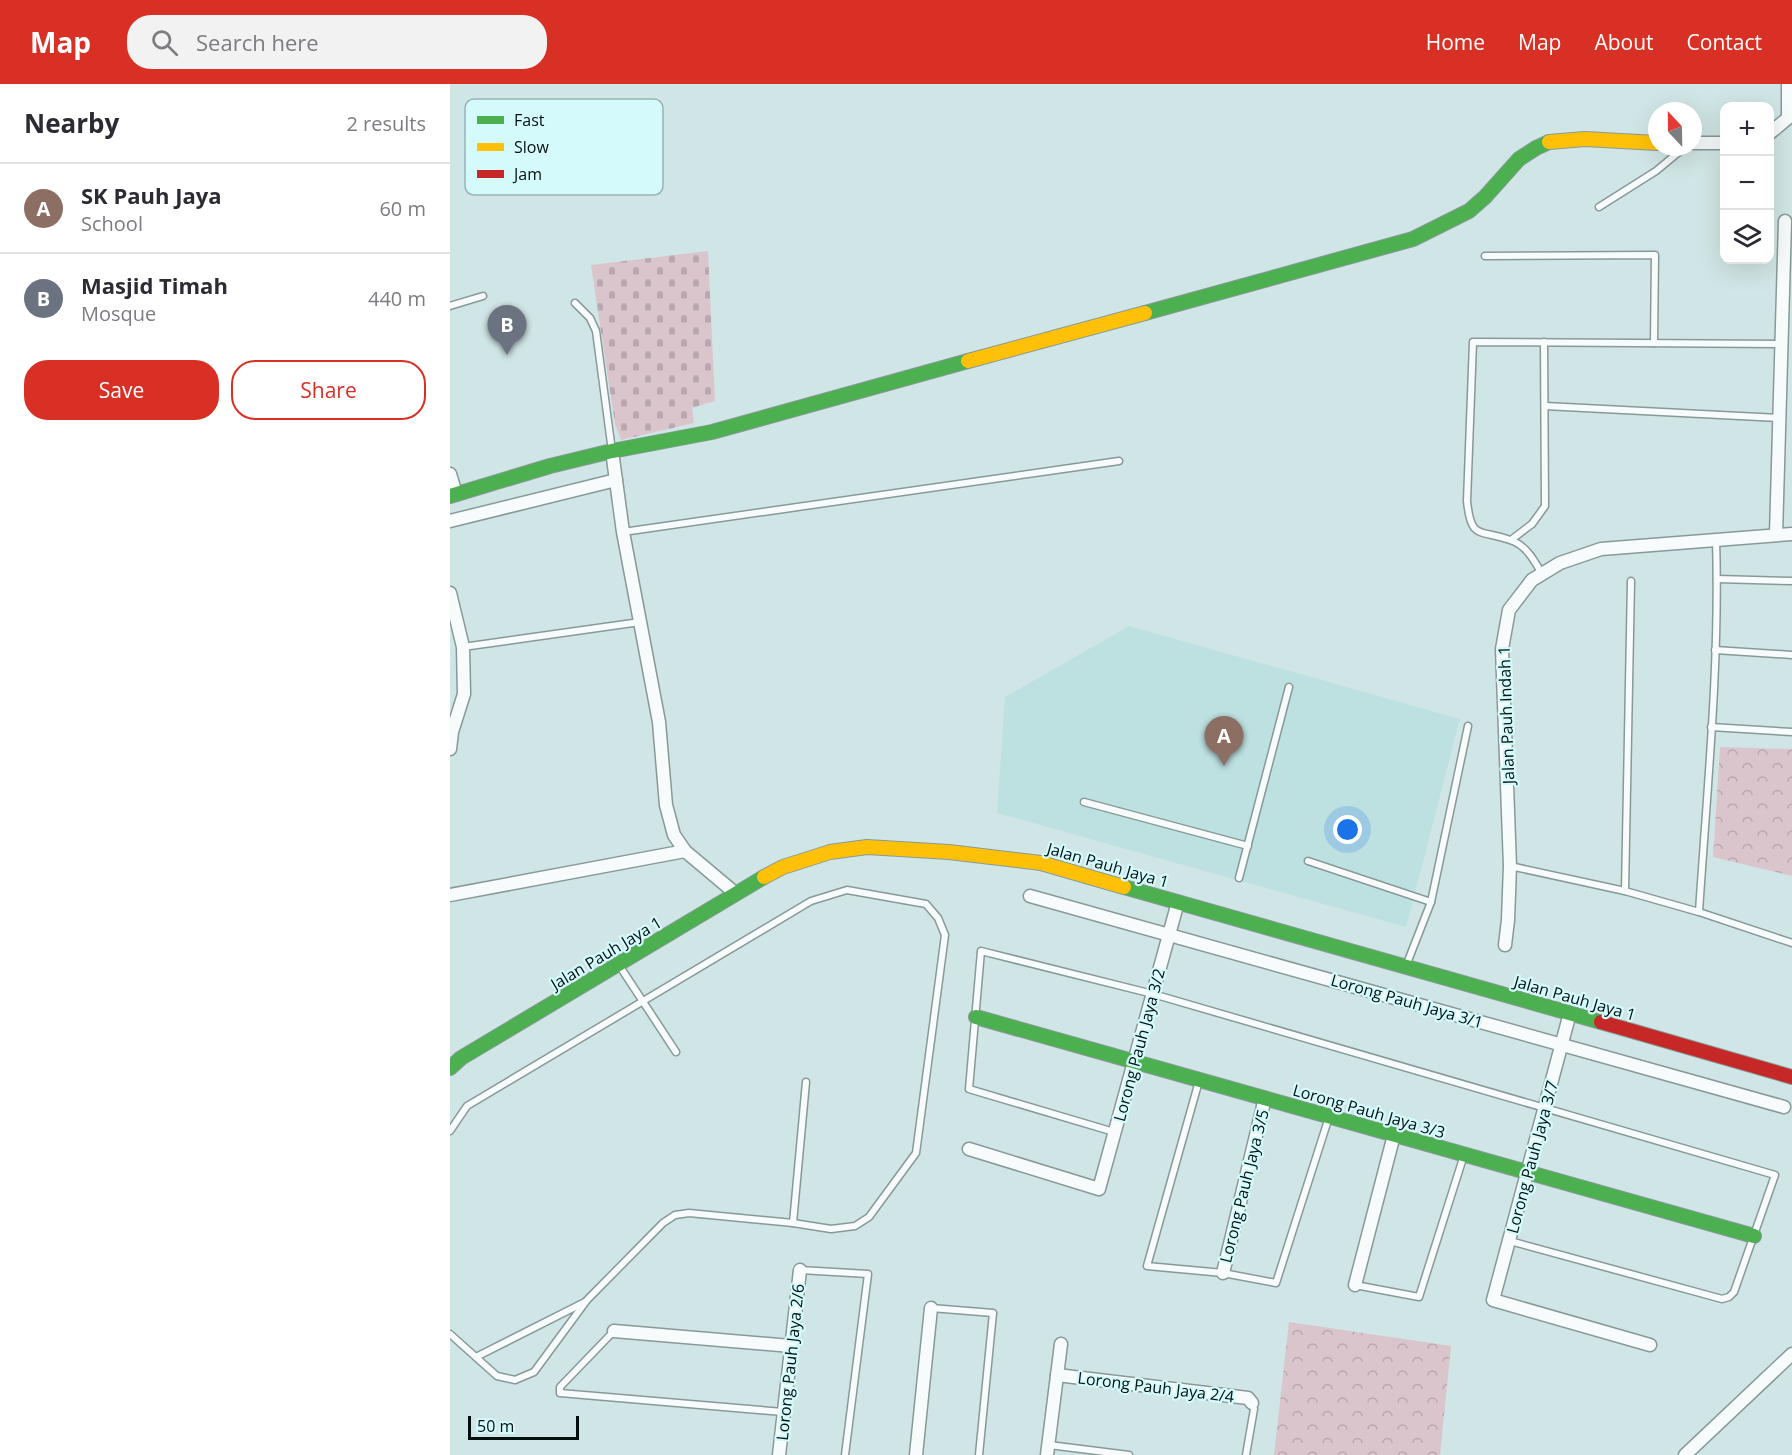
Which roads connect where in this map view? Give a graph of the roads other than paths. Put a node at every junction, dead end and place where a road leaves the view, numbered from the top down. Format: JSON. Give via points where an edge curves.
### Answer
{"nodes":[{"id":1,"x":1788,"y":84,"type":"edge"},
{"id":2,"x":1774,"y":130,"type":"edge"},
{"id":3,"x":1648,"y":143,"type":"edge"},
{"id":4,"x":1702,"y":143,"type":"edge"},
{"id":5,"x":1720,"y":143,"type":"edge"},
{"id":6,"x":1674,"y":156,"type":"edge"},
{"id":7,"x":1599,"y":207,"type":"dead end"},
{"id":8,"x":1785,"y":221,"type":"dead end"},
{"id":9,"x":1485,"y":256,"type":"dead end"},
{"id":10,"x":483,"y":296,"type":"dead end"},
{"id":11,"x":575,"y":303,"type":"dead end"},
{"id":12,"x":450,"y":306,"type":"edge"},
{"id":13,"x":1544,"y":342,"type":"junction"},
{"id":14,"x":1654,"y":343,"type":"junction"},
{"id":15,"x":1782,"y":344,"type":"junction"},
{"id":16,"x":1545,"y":406,"type":"junction"},
{"id":17,"x":1780,"y":418,"type":"junction"},
{"id":18,"x":612,"y":451,"type":"junction"},
{"id":19,"x":1119,"y":461,"type":"dead end"},
{"id":20,"x":450,"y":474,"type":"edge"},
{"id":21,"x":616,"y":480,"type":"junction"},
{"id":22,"x":453,"y":495,"type":"edge"},
{"id":23,"x":450,"y":520,"type":"edge"},
{"id":24,"x":622,"y":532,"type":"junction"},
{"id":25,"x":1792,"y":534,"type":"edge"},
{"id":26,"x":1776,"y":535,"type":"junction"},
{"id":27,"x":1716,"y":539,"type":"junction"},
{"id":28,"x":1511,"y":540,"type":"junction"},
{"id":29,"x":1542,"y":574,"type":"junction"},
{"id":30,"x":1717,"y":579,"type":"junction"},
{"id":31,"x":1631,"y":581,"type":"dead end"},
{"id":32,"x":1792,"y":581,"type":"edge"},
{"id":33,"x":450,"y":593,"type":"edge"},
{"id":34,"x":640,"y":622,"type":"junction"},
{"id":35,"x":463,"y":647,"type":"junction"},
{"id":36,"x":1715,"y":650,"type":"junction"},
{"id":37,"x":1792,"y":655,"type":"edge"},
{"id":38,"x":1289,"y":687,"type":"dead end"},
{"id":39,"x":1468,"y":726,"type":"dead end"},
{"id":40,"x":1711,"y":727,"type":"junction"},
{"id":41,"x":1792,"y":732,"type":"edge"},
{"id":42,"x":450,"y":749,"type":"edge"},
{"id":43,"x":1084,"y":802,"type":"dead end"},
{"id":44,"x":1248,"y":846,"type":"junction"},
{"id":45,"x":685,"y":851,"type":"junction"},
{"id":46,"x":1308,"y":861,"type":"dead end"},
{"id":47,"x":1510,"y":866,"type":"junction"},
{"id":48,"x":1239,"y":878,"type":"dead end"},
{"id":49,"x":1624,"y":891,"type":"junction"},
{"id":50,"x":735,"y":892,"type":"junction"},
{"id":51,"x":450,"y":895,"type":"edge"},
{"id":52,"x":1030,"y":896,"type":"dead end"},
{"id":53,"x":1178,"y":902,"type":"junction"},
{"id":54,"x":1431,"y":902,"type":"junction"},
{"id":55,"x":1699,"y":912,"type":"junction"},
{"id":56,"x":1169,"y":934,"type":"junction"},
{"id":57,"x":1792,"y":944,"type":"edge"},
{"id":58,"x":1505,"y":945,"type":"dead end"},
{"id":59,"x":619,"y":965,"type":"junction"},
{"id":60,"x":1406,"y":967,"type":"junction"},
{"id":61,"x":1152,"y":994,"type":"junction"},
{"id":62,"x":643,"y":1002,"type":"junction"},
{"id":63,"x":1570,"y":1013,"type":"junction"},
{"id":64,"x":976,"y":1017,"type":"junction"},
{"id":65,"x":1561,"y":1044,"type":"junction"},
{"id":66,"x":676,"y":1052,"type":"dead end"},
{"id":67,"x":1134,"y":1062,"type":"junction"},
{"id":68,"x":450,"y":1068,"type":"edge"},
{"id":69,"x":1792,"y":1077,"type":"edge"},
{"id":70,"x":1199,"y":1080,"type":"junction"},
{"id":71,"x":807,"y":1082,"type":"dead end"},
{"id":72,"x":1265,"y":1098,"type":"junction"},
{"id":73,"x":1545,"y":1107,"type":"junction"},
{"id":74,"x":1784,"y":1107,"type":"dead end"},
{"id":75,"x":1330,"y":1117,"type":"junction"},
{"id":76,"x":450,"y":1131,"type":"edge"},
{"id":77,"x":1115,"y":1132,"type":"junction"},
{"id":78,"x":1394,"y":1135,"type":"junction"},
{"id":79,"x":969,"y":1149,"type":"dead end"},
{"id":80,"x":1464,"y":1154,"type":"junction"},
{"id":81,"x":1528,"y":1172,"type":"junction"},
{"id":82,"x":793,"y":1223,"type":"junction"},
{"id":83,"x":1754,"y":1236,"type":"junction"},
{"id":84,"x":1510,"y":1241,"type":"junction"},
{"id":85,"x":800,"y":1270,"type":"joint"},
{"id":86,"x":1223,"y":1273,"type":"junction"},
{"id":87,"x":1355,"y":1285,"type":"joint"},
{"id":88,"x":587,"y":1300,"type":"junction"},
{"id":89,"x":930,"y":1308,"type":"joint"},
{"id":90,"x":614,"y":1331,"type":"joint"},
{"id":91,"x":450,"y":1334,"type":"edge"},
{"id":92,"x":1061,"y":1344,"type":"dead end"},
{"id":93,"x":1650,"y":1345,"type":"dead end"},
{"id":94,"x":791,"y":1346,"type":"junction"},
{"id":95,"x":1792,"y":1354,"type":"edge"},
{"id":96,"x":476,"y":1357,"type":"junction"},
{"id":97,"x":1057,"y":1375,"type":"junction"},
{"id":98,"x":1252,"y":1403,"type":"joint"},
{"id":99,"x":784,"y":1413,"type":"junction"},
{"id":100,"x":1048,"y":1450,"type":"edge"},
{"id":101,"x":779,"y":1455,"type":"edge"},
{"id":102,"x":845,"y":1455,"type":"edge"},
{"id":103,"x":916,"y":1455,"type":"edge"},
{"id":104,"x":979,"y":1455,"type":"edge"},
{"id":105,"x":1130,"y":1455,"type":"edge"},
{"id":106,"x":1246,"y":1455,"type":"edge"},
{"id":107,"x":1685,"y":1455,"type":"edge"}],
"edges":[{"from":1,"to":2,"type":"street","via":[[1788,118]]},
{"from":3,"to":18,"type":"street","via":[[1583,139],[1548,142],[1524,153],[1485,197],[1458,219],[1413,239],[712,432]]},
{"from":4,"to":5,"type":"street"},
{"from":6,"to":7,"type":"lane"},
{"from":8,"to":15,"type":"street"},
{"from":9,"to":14,"type":"lane","via":[[1655,255]]},
{"from":10,"to":12,"type":"lane"},
{"from":11,"to":18,"type":"lane","via":[[596,331]]},
{"from":13,"to":14,"type":"lane"},
{"from":13,"to":16,"type":"lane"},
{"from":13,"to":28,"type":"lane","via":[[1473,342],[1469,520],[1482,534]]},
{"from":14,"to":15,"type":"lane"},
{"from":15,"to":17,"type":"street"},
{"from":16,"to":17,"type":"lane"},
{"from":16,"to":28,"type":"lane","via":[[1545,506],[1532,524]]},
{"from":17,"to":26,"type":"street"},
{"from":18,"to":21,"type":"street"},
{"from":18,"to":22,"type":"street"},
{"from":19,"to":24,"type":"lane"},
{"from":20,"to":22,"type":"street"},
{"from":21,"to":23,"type":"street"},
{"from":21,"to":24,"type":"street"},
{"from":24,"to":34,"type":"street"},
{"from":25,"to":26,"type":"street","name":"Jalan Pauh Indah 1"},
{"from":26,"to":27,"type":"street","name":"Jalan Pauh Indah 1"},
{"from":27,"to":29,"type":"street","name":"Jalan Pauh Indah 1","via":[[1601,549],[1560,563]]},
{"from":27,"to":30,"type":"lane"},
{"from":28,"to":29,"type":"lane","via":[[1532,556]]},
{"from":29,"to":47,"type":"street","name":"Jalan Pauh Indah 1","via":[[1532,580],[1509,610],[1502,649]]},
{"from":30,"to":32,"type":"lane"},
{"from":30,"to":36,"type":"lane"},
{"from":31,"to":49,"type":"lane"},
{"from":33,"to":35,"type":"street"},
{"from":34,"to":35,"type":"lane"},
{"from":34,"to":45,"type":"street","via":[[659,722],[666,805],[674,835]]},
{"from":35,"to":42,"type":"street","via":[[464,694]]},
{"from":36,"to":37,"type":"lane"},
{"from":36,"to":40,"type":"lane"},
{"from":38,"to":44,"type":"lane"},
{"from":39,"to":54,"type":"lane"},
{"from":40,"to":41,"type":"lane"},
{"from":40,"to":55,"type":"lane"},
{"from":43,"to":44,"type":"lane"},
{"from":44,"to":48,"type":"lane"},
{"from":45,"to":50,"type":"street"},
{"from":45,"to":51,"type":"street"},
{"from":46,"to":54,"type":"lane"},
{"from":47,"to":49,"type":"lane"},
{"from":47,"to":58,"type":"street","name":"Jalan Pauh Indah 1"},
{"from":49,"to":55,"type":"lane"},
{"from":50,"to":53,"type":"street","name":"Jalan Pauh Jaya 1","via":[[783,867],[830,852],[867,847],[1041,863]]},
{"from":50,"to":59,"type":"street","name":"Jalan Pauh Jaya 1"},
{"from":52,"to":56,"type":"street","name":"Lorong Pauh Jaya 3/1"},
{"from":53,"to":56,"type":"street","name":"Lorong Pauh Jaya 3/2"},
{"from":53,"to":60,"type":"street","name":"Jalan Pauh Jaya 1"},
{"from":54,"to":60,"type":"lane"},
{"from":55,"to":57,"type":"lane"},
{"from":56,"to":61,"type":"street","name":"Lorong Pauh Jaya 3/2"},
{"from":56,"to":65,"type":"street","name":"Lorong Pauh Jaya 3/1"},
{"from":59,"to":62,"type":"lane"},
{"from":59,"to":68,"type":"street","name":"Jalan Pauh Jaya 1"},
{"from":60,"to":63,"type":"street","name":"Jalan Pauh Jaya 1"},
{"from":61,"to":64,"type":"lane","via":[[981,951]]},
{"from":61,"to":67,"type":"street","name":"Lorong Pauh Jaya 3/2"},
{"from":61,"to":73,"type":"lane"},
{"from":62,"to":66,"type":"lane"},
{"from":62,"to":76,"type":"lane","via":[[467,1106]]},
{"from":62,"to":82,"type":"lane","via":[[811,901],[847,890],[926,904],[938,918],[945,935],[916,1154],[869,1217],[855,1226],[831,1229]]},
{"from":63,"to":65,"type":"street","name":"Lorong Pauh Jaya 3/7"},
{"from":63,"to":69,"type":"street","name":"Jalan Pauh Jaya 1"},
{"from":64,"to":67,"type":"street","name":"Lorong Pauh Jaya 3/3"},
{"from":64,"to":77,"type":"lane","via":[[969,1089]]},
{"from":65,"to":73,"type":"street","name":"Lorong Pauh Jaya 3/7"},
{"from":65,"to":74,"type":"street","name":"Lorong Pauh Jaya 3/1"},
{"from":67,"to":70,"type":"street","name":"Lorong Pauh Jaya 3/3"},
{"from":67,"to":77,"type":"street","name":"Lorong Pauh Jaya 3/2"},
{"from":70,"to":72,"type":"street","name":"Lorong Pauh Jaya 3/3"},
{"from":70,"to":86,"type":"lane","via":[[1147,1266]]},
{"from":71,"to":82,"type":"lane"},
{"from":72,"to":75,"type":"street","name":"Lorong Pauh Jaya 3/3"},
{"from":72,"to":86,"type":"street","name":"Lorong Pauh Jaya 3/5"},
{"from":73,"to":81,"type":"street","name":"Lorong Pauh Jaya 3/7"},
{"from":73,"to":83,"type":"lane","via":[[1775,1174]]},
{"from":75,"to":78,"type":"street","name":"Lorong Pauh Jaya 3/3"},
{"from":75,"to":86,"type":"lane","via":[[1276,1283]]},
{"from":77,"to":79,"type":"street","name":"Lorong Pauh Jaya 3/2","via":[[1099,1189]]},
{"from":78,"to":80,"type":"street","name":"Lorong Pauh Jaya 3/3"},
{"from":78,"to":87,"type":"street"},
{"from":80,"to":81,"type":"street","name":"Lorong Pauh Jaya 3/3"},
{"from":80,"to":87,"type":"lane","via":[[1419,1297]]},
{"from":81,"to":83,"type":"street","name":"Lorong Pauh Jaya 3/3"},
{"from":81,"to":84,"type":"street","name":"Lorong Pauh Jaya 3/7"},
{"from":82,"to":88,"type":"lane","via":[[675,1215]]},
{"from":83,"to":84,"type":"lane","via":[[1734,1292],[1722,1299]]},
{"from":84,"to":93,"type":"street","name":"Lorong Pauh Jaya 3/7","via":[[1493,1300]]},
{"from":85,"to":94,"type":"street","name":"Lorong Pauh Jaya 2/6"},
{"from":85,"to":102,"type":"lane","via":[[868,1274]]},
{"from":88,"to":96,"type":"lane"},
{"from":88,"to":96,"type":"lane","via":[[534,1372],[515,1380],[497,1376]]},
{"from":89,"to":103,"type":"street"},
{"from":89,"to":104,"type":"lane","via":[[993,1313]]},
{"from":90,"to":94,"type":"street"},
{"from":90,"to":99,"type":"lane","via":[[560,1387],[560,1393]]},
{"from":91,"to":96,"type":"lane"},
{"from":92,"to":97,"type":"street"},
{"from":94,"to":99,"type":"street","name":"Lorong Pauh Jaya 2/6"},
{"from":95,"to":107,"type":"street"},
{"from":97,"to":98,"type":"street","name":"Lorong Pauh Jaya 2/4","via":[[1248,1398]]},
{"from":97,"to":100,"type":"street"},
{"from":98,"to":106,"type":"lane"},
{"from":99,"to":101,"type":"street","name":"Lorong Pauh Jaya 2/6"},
{"from":100,"to":105,"type":"lane"}]}
